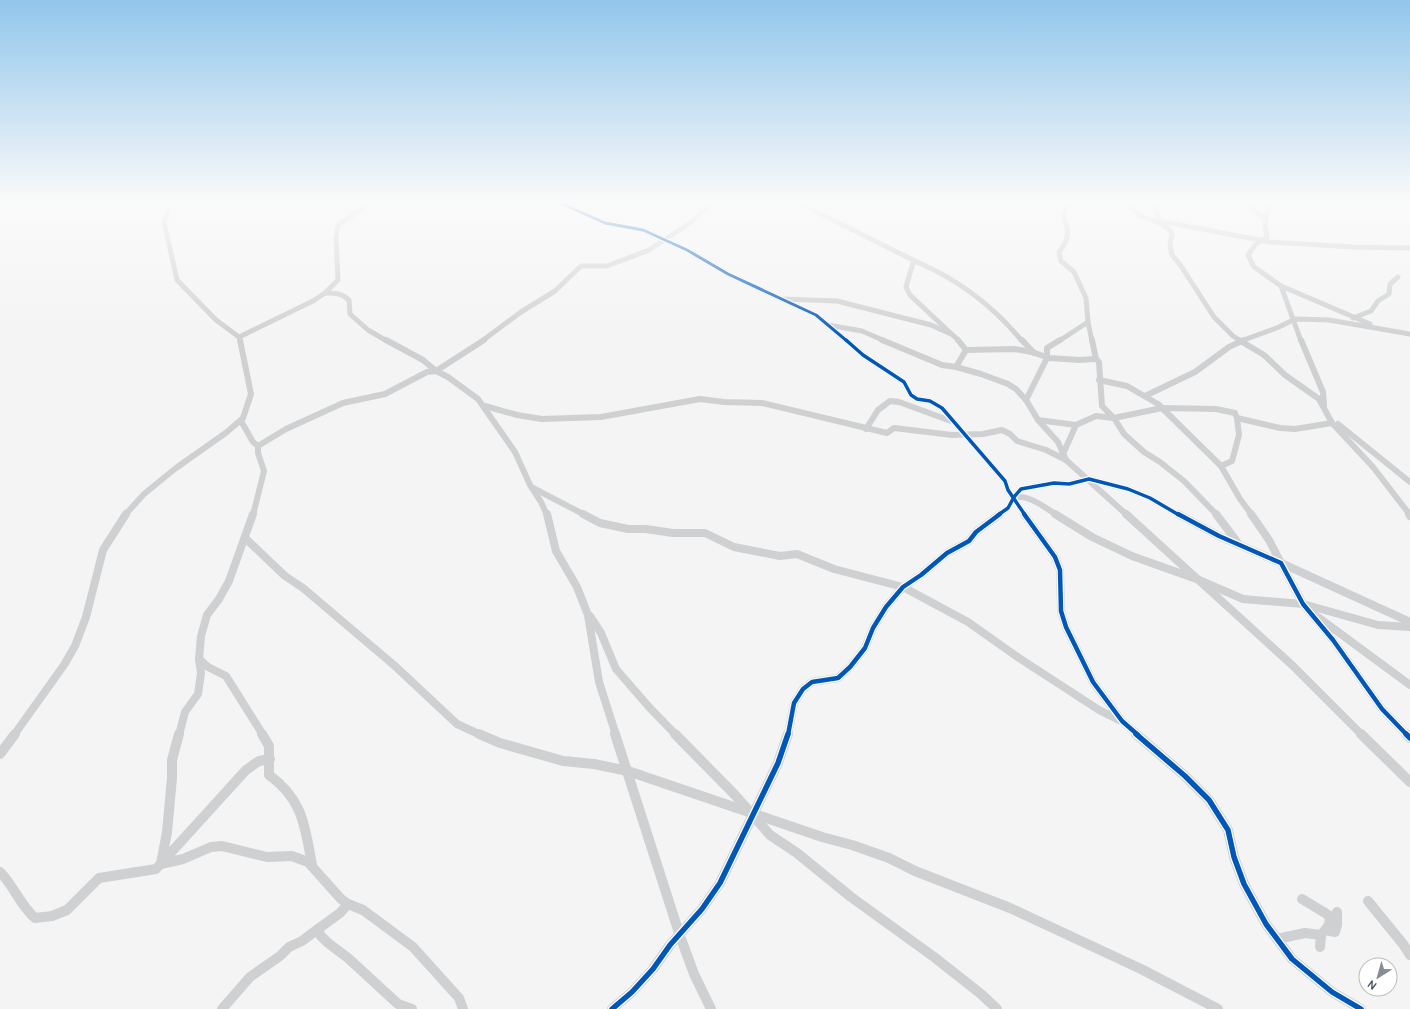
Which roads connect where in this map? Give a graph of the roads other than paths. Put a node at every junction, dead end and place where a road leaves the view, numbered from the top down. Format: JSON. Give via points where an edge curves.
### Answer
{"nodes":[{"id":1,"x":170,"y":248,"type":"edge"},
{"id":2,"x":336,"y":248,"type":"edge"},
{"id":3,"x":650,"y":248,"type":"edge"},
{"id":4,"x":683,"y":248,"type":"edge"},
{"id":5,"x":890,"y":248,"type":"edge"},
{"id":6,"x":1063,"y":248,"type":"edge"},
{"id":7,"x":1171,"y":248,"type":"edge"},
{"id":8,"x":1253,"y":248,"type":"edge"},
{"id":9,"x":917,"y":262,"type":"junction"},
{"id":10,"x":1398,"y":277,"type":"dead end"},
{"id":11,"x":1281,"y":286,"type":"junction"},
{"id":12,"x":325,"y":293,"type":"junction"},
{"id":13,"x":781,"y":299,"type":"junction"},
{"id":14,"x":1354,"y":317,"type":"junction"},
{"id":15,"x":1293,"y":320,"type":"junction"},
{"id":16,"x":1088,"y":322,"type":"junction"},
{"id":17,"x":1340,"y":322,"type":"junction"},
{"id":18,"x":828,"y":325,"type":"junction"},
{"id":19,"x":1379,"y":328,"type":"junction"},
{"id":20,"x":1410,"y":334,"type":"edge"},
{"id":21,"x":239,"y":336,"type":"junction"},
{"id":22,"x":954,"y":336,"type":"junction"},
{"id":23,"x":1240,"y":341,"type":"junction"},
{"id":24,"x":966,"y":350,"type":"junction"},
{"id":25,"x":1034,"y":353,"type":"junction"},
{"id":26,"x":1047,"y":358,"type":"junction"},
{"id":27,"x":1096,"y":359,"type":"junction"},
{"id":28,"x":956,"y":367,"type":"junction"},
{"id":29,"x":436,"y":371,"type":"junction"},
{"id":30,"x":1099,"y":380,"type":"junction"},
{"id":31,"x":1145,"y":396,"type":"junction"},
{"id":32,"x":1026,"y":400,"type":"junction"},
{"id":33,"x":485,"y":406,"type":"junction"},
{"id":34,"x":1102,"y":406,"type":"junction"},
{"id":35,"x":1324,"y":407,"type":"junction"},
{"id":36,"x":1162,"y":408,"type":"junction"},
{"id":37,"x":1096,"y":416,"type":"junction"},
{"id":38,"x":1114,"y":418,"type":"junction"},
{"id":39,"x":1237,"y":418,"type":"junction"},
{"id":40,"x":1038,"y":420,"type":"junction"},
{"id":41,"x":1331,"y":420,"type":"junction"},
{"id":42,"x":241,"y":421,"type":"junction"},
{"id":43,"x":954,"y":422,"type":"junction"},
{"id":44,"x":1076,"y":425,"type":"junction"},
{"id":45,"x":866,"y":429,"type":"junction"},
{"id":46,"x":966,"y":435,"type":"junction"},
{"id":47,"x":258,"y":446,"type":"junction"},
{"id":48,"x":1064,"y":457,"type":"junction"},
{"id":49,"x":1221,"y":466,"type":"junction"},
{"id":50,"x":1089,"y":479,"type":"junction"},
{"id":51,"x":1410,"y":482,"type":"edge"},
{"id":52,"x":533,"y":488,"type":"junction"},
{"id":53,"x":1014,"y":497,"type":"junction"},
{"id":54,"x":1410,"y":516,"type":"edge"},
{"id":55,"x":245,"y":538,"type":"junction"},
{"id":56,"x":1238,"y":544,"type":"junction"},
{"id":57,"x":1281,"y":563,"type":"junction"},
{"id":58,"x":1199,"y":580,"type":"junction"},
{"id":59,"x":903,"y":587,"type":"junction"},
{"id":60,"x":1303,"y":604,"type":"junction"},
{"id":61,"x":1309,"y":611,"type":"junction"},
{"id":62,"x":588,"y":615,"type":"junction"},
{"id":63,"x":1410,"y":622,"type":"edge"},
{"id":64,"x":1410,"y":627,"type":"edge"},
{"id":65,"x":199,"y":659,"type":"junction"},
{"id":66,"x":1410,"y":685,"type":"edge"},
{"id":67,"x":1122,"y":721,"type":"junction"},
{"id":68,"x":1410,"y":738,"type":"edge"},
{"id":69,"x":0,"y":754,"type":"edge"},
{"id":70,"x":270,"y":759,"type":"junction"},
{"id":71,"x":628,"y":771,"type":"junction"},
{"id":72,"x":1410,"y":782,"type":"edge"},
{"id":73,"x":753,"y":814,"type":"junction"},
{"id":74,"x":161,"y":864,"type":"junction"},
{"id":75,"x":313,"y":868,"type":"junction"},
{"id":76,"x":0,"y":872,"type":"edge"},
{"id":77,"x":1302,"y":899,"type":"dead end"},
{"id":78,"x":1368,"y":901,"type":"dead end"},
{"id":79,"x":348,"y":904,"type":"junction"},
{"id":80,"x":1337,"y":912,"type":"dead end"},
{"id":81,"x":318,"y":929,"type":"junction"},
{"id":82,"x":1324,"y":932,"type":"junction"},
{"id":83,"x":680,"y":936,"type":"junction"},
{"id":84,"x":1277,"y":939,"type":"junction"},
{"id":85,"x":1320,"y":947,"type":"dead end"},
{"id":86,"x":1410,"y":954,"type":"edge"},
{"id":87,"x":222,"y":1009,"type":"edge"},
{"id":88,"x":412,"y":1009,"type":"edge"},
{"id":89,"x":463,"y":1009,"type":"edge"},
{"id":90,"x":612,"y":1009,"type":"edge"},
{"id":91,"x":712,"y":1009,"type":"edge"},
{"id":92,"x":997,"y":1009,"type":"edge"},
{"id":93,"x":1218,"y":1009,"type":"edge"},
{"id":94,"x":1361,"y":1009,"type":"edge"}],
"edges":[{"from":1,"to":21,"type":"street","via":[[177,280],[216,320]]},
{"from":2,"to":12,"type":"street","via":[[338,280]]},
{"from":3,"to":29,"type":"street","via":[[607,266],[581,266],[555,291]]},
{"from":4,"to":13,"type":"street","via":[[728,274]]},
{"from":5,"to":9,"type":"street"},
{"from":6,"to":16,"type":"street","via":[[1059,252],[1061,261],[1074,272],[1086,298]]},
{"from":7,"to":23,"type":"street","via":[[1172,255],[1208,310]]},
{"from":8,"to":11,"type":"street","via":[[1248,255],[1254,267]]},
{"from":9,"to":22,"type":"street","via":[[913,263],[908,276],[906,287],[910,295]]},
{"from":9,"to":25,"type":"street","via":[[939,271],[967,288]]},
{"from":10,"to":14,"type":"street","via":[[1390,283],[1389,294],[1378,301],[1371,311]]},
{"from":11,"to":14,"type":"street"},
{"from":11,"to":15,"type":"street"},
{"from":12,"to":21,"type":"street"},
{"from":12,"to":29,"type":"street","via":[[345,295],[349,300],[350,314],[357,322],[423,360]]},
{"from":13,"to":18,"type":"street","via":[[816,316]]},
{"from":13,"to":22,"type":"street","via":[[837,301],[931,325]]},
{"from":14,"to":17,"type":"street"},
{"from":14,"to":19,"type":"street"},
{"from":15,"to":17,"type":"street"},
{"from":15,"to":23,"type":"street"},
{"from":15,"to":35,"type":"street","via":[[1323,392]]},
{"from":16,"to":26,"type":"street","via":[[1047,348]]},
{"from":16,"to":27,"type":"street"},
{"from":17,"to":19,"type":"street"},
{"from":18,"to":28,"type":"street","via":[[862,330],[942,365]]},
{"from":18,"to":43,"type":"street","via":[[863,355],[904,382],[911,395],[942,408]]},
{"from":19,"to":20,"type":"street"},
{"from":21,"to":42,"type":"street","via":[[251,394]]},
{"from":22,"to":24,"type":"street"},
{"from":23,"to":31,"type":"street","via":[[1195,372]]},
{"from":23,"to":35,"type":"street","via":[[1264,355],[1285,375],[1319,398]]},
{"from":24,"to":25,"type":"street","via":[[1014,349]]},
{"from":24,"to":28,"type":"street"},
{"from":25,"to":26,"type":"street"},
{"from":26,"to":27,"type":"street"},
{"from":26,"to":32,"type":"street"},
{"from":27,"to":30,"type":"street","via":[[1099,362]]},
{"from":28,"to":32,"type":"street","via":[[1008,384]]},
{"from":29,"to":33,"type":"street","via":[[469,392]]},
{"from":29,"to":47,"type":"street","via":[[427,372],[385,394],[343,403],[286,428]]},
{"from":30,"to":31,"type":"street","via":[[1127,386]]},
{"from":30,"to":34,"type":"street"},
{"from":31,"to":36,"type":"street"},
{"from":32,"to":40,"type":"street"},
{"from":33,"to":45,"type":"street","via":[[542,419],[601,417],[700,399],[762,402]]},
{"from":33,"to":52,"type":"street"},
{"from":34,"to":37,"type":"street"},
{"from":34,"to":38,"type":"street"},
{"from":35,"to":41,"type":"street"},
{"from":36,"to":38,"type":"street"},
{"from":36,"to":39,"type":"street","via":[[1216,409],[1235,413]]},
{"from":36,"to":49,"type":"street"},
{"from":37,"to":38,"type":"street"},
{"from":37,"to":44,"type":"street"},
{"from":38,"to":56,"type":"street","via":[[1124,434],[1144,452],[1184,480],[1219,517]]},
{"from":39,"to":41,"type":"street","via":[[1294,429]]},
{"from":39,"to":49,"type":"street","via":[[1240,435],[1232,461]]},
{"from":40,"to":44,"type":"street"},
{"from":40,"to":48,"type":"street","via":[[1058,442]]},
{"from":41,"to":51,"type":"street"},
{"from":41,"to":54,"type":"street","via":[[1377,472]]},
{"from":42,"to":47,"type":"street"},
{"from":42,"to":69,"type":"street","via":[[144,494],[122,519],[103,550],[86,617],[75,646]]},
{"from":43,"to":45,"type":"street","via":[[890,401],[878,410]]},
{"from":43,"to":46,"type":"street"},
{"from":44,"to":48,"type":"street"},
{"from":45,"to":46,"type":"street","via":[[887,433],[894,428],[905,428]]},
{"from":46,"to":48,"type":"street","via":[[1002,430],[1017,440]]},
{"from":46,"to":53,"type":"street","via":[[1005,481]]},
{"from":47,"to":55,"type":"street","via":[[264,470]]},
{"from":48,"to":50,"type":"street"},
{"from":49,"to":57,"type":"street"},
{"from":50,"to":53,"type":"street","via":[[1021,490]]},
{"from":50,"to":56,"type":"street","via":[[1141,493],[1194,524]]},
{"from":50,"to":58,"type":"street"},
{"from":52,"to":59,"type":"street","via":[[600,522],[628,529],[705,533],[734,548],[780,556],[798,554],[834,569]]},
{"from":52,"to":62,"type":"street","via":[[547,515],[556,551],[577,587]]},
{"from":53,"to":58,"type":"street","via":[[1030,499],[1092,537],[1132,556]]},
{"from":53,"to":59,"type":"street","via":[[1008,508],[976,532],[969,541],[947,553]]},
{"from":53,"to":67,"type":"street","via":[[1055,557],[1060,570],[1061,611],[1066,627],[1093,682]]},
{"from":55,"to":65,"type":"street","via":[[228,581],[207,615],[201,636]]},
{"from":55,"to":71,"type":"street","via":[[285,576],[348,626],[457,724],[525,751],[563,761]]},
{"from":56,"to":57,"type":"street"},
{"from":57,"to":60,"type":"street"},
{"from":57,"to":63,"type":"street"},
{"from":58,"to":60,"type":"street","via":[[1243,599]]},
{"from":58,"to":72,"type":"street","via":[[1292,665]]},
{"from":59,"to":67,"type":"street","via":[[968,622],[1093,706]]},
{"from":59,"to":73,"type":"street","via":[[886,608],[873,628],[865,648],[850,667],[838,678],[812,682],[803,689],[794,703],[787,741],[778,764]]},
{"from":60,"to":61,"type":"street"},
{"from":60,"to":64,"type":"street","via":[[1378,624]]},
{"from":61,"to":66,"type":"street"},
{"from":61,"to":68,"type":"street","via":[[1382,709]]},
{"from":62,"to":71,"type":"street","via":[[599,682]]},
{"from":62,"to":73,"type":"street","via":[[600,633],[616,669],[649,707]]},
{"from":65,"to":70,"type":"street","via":[[226,676],[264,736],[269,746]]},
{"from":65,"to":74,"type":"street","via":[[201,673],[198,694],[185,712],[172,760],[167,832]]},
{"from":67,"to":84,"type":"street","via":[[1209,800],[1228,830],[1234,858],[1244,884]]},
{"from":70,"to":74,"type":"street","via":[[259,762],[240,776]]},
{"from":70,"to":75,"type":"street","via":[[269,775],[280,782],[303,817]]},
{"from":71,"to":73,"type":"street"},
{"from":71,"to":83,"type":"street"},
{"from":73,"to":83,"type":"street","via":[[720,883]]},
{"from":73,"to":92,"type":"street","via":[[770,835],[934,957]]},
{"from":73,"to":93,"type":"street","via":[[859,847],[1010,908],[1141,969]]},
{"from":74,"to":75,"type":"street","via":[[183,860],[211,847],[222,846],[267,857],[292,856],[308,862]]},
{"from":74,"to":76,"type":"street","via":[[156,869],[99,878],[62,913],[35,918],[26,911],[8,879]]},
{"from":75,"to":79,"type":"street"},
{"from":77,"to":82,"type":"street","via":[[1330,916],[1329,925]]},
{"from":78,"to":86,"type":"street"},
{"from":79,"to":81,"type":"street"},
{"from":79,"to":89,"type":"street","via":[[363,910],[413,947],[459,998]]},
{"from":80,"to":82,"type":"street","via":[[1335,932]]},
{"from":81,"to":87,"type":"street","via":[[260,968]]},
{"from":81,"to":88,"type":"street","via":[[328,943],[398,1004]]},
{"from":82,"to":84,"type":"street","via":[[1301,933]]},
{"from":82,"to":85,"type":"street"},
{"from":83,"to":90,"type":"street","via":[[648,974]]},
{"from":83,"to":91,"type":"street","via":[[694,974]]},
{"from":84,"to":94,"type":"street","via":[[1292,959],[1309,974],[1332,992]]}]}
